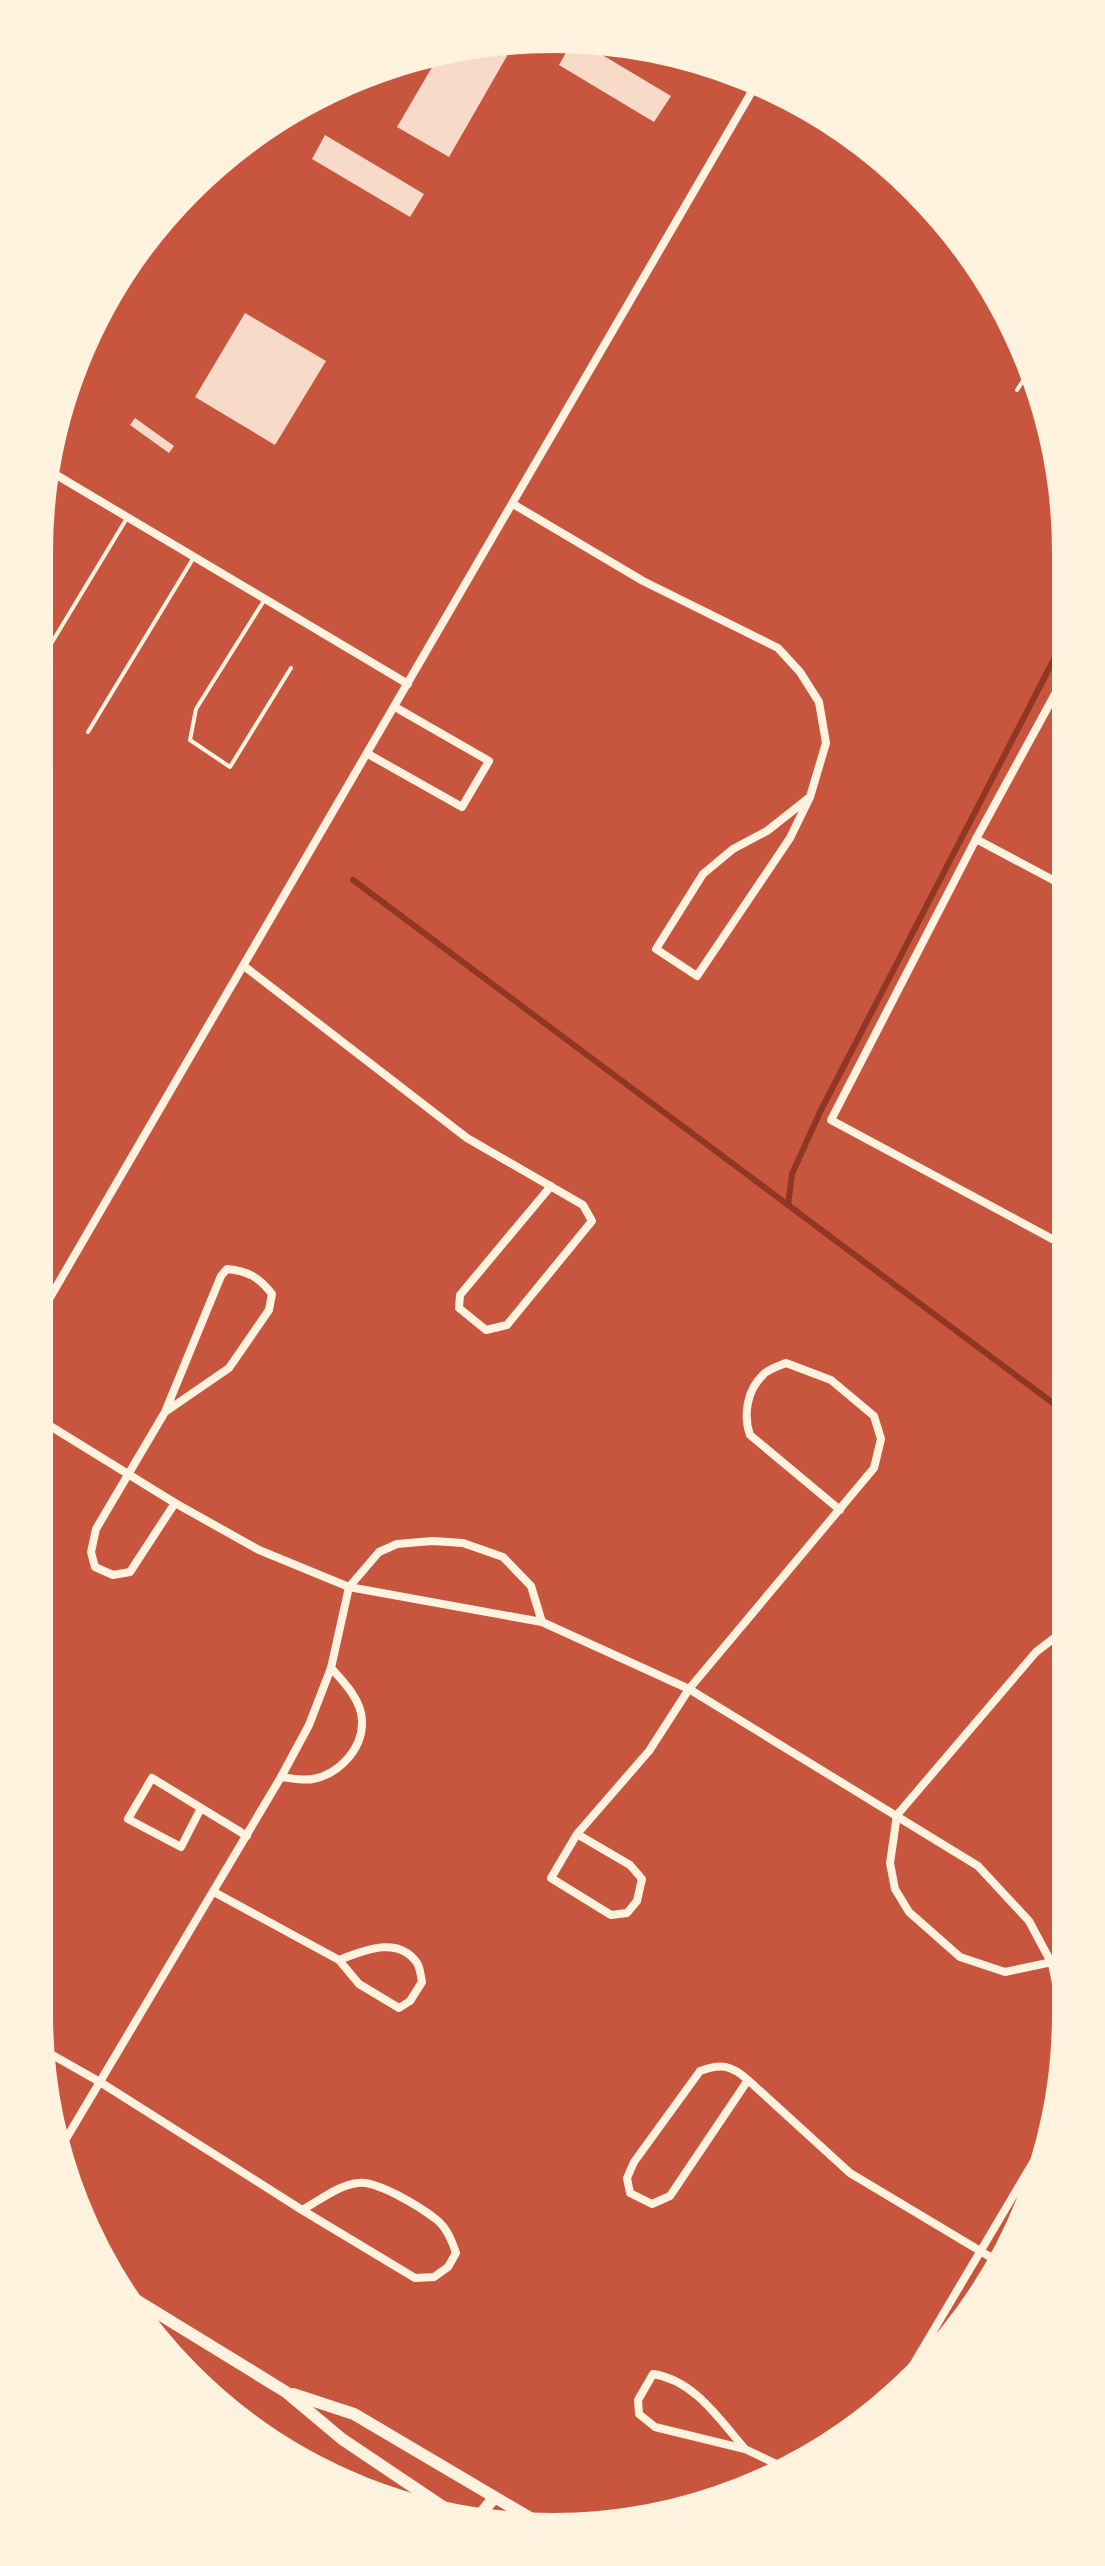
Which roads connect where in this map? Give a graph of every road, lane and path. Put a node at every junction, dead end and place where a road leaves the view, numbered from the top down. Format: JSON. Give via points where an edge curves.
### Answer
{"nodes":[{"id":1,"x":753,"y":89,"type":"edge"},
{"id":2,"x":1025,"y":377,"type":"edge"},
{"id":3,"x":1017,"y":390,"type":"dead end"},
{"id":4,"x":54,"y":474,"type":"edge"},
{"id":5,"x":513,"y":504,"type":"junction"},
{"id":6,"x":127,"y":518,"type":"junction"},
{"id":7,"x":194,"y":557,"type":"junction"},
{"id":8,"x":265,"y":599,"type":"junction"},
{"id":9,"x":48,"y":649,"type":"edge"},
{"id":10,"x":291,"y":668,"type":"dead end"},
{"id":11,"x":408,"y":684,"type":"junction"},
{"id":12,"x":1057,"y":690,"type":"edge"},
{"id":13,"x":395,"y":707,"type":"junction"},
{"id":14,"x":88,"y":732,"type":"dead end"},
{"id":15,"x":368,"y":754,"type":"junction"},
{"id":16,"x":810,"y":797,"type":"junction"},
{"id":17,"x":976,"y":839,"type":"junction"},
{"id":18,"x":1057,"y":882,"type":"edge"},
{"id":19,"x":244,"y":966,"type":"junction"},
{"id":20,"x":551,"y":1186,"type":"junction"},
{"id":21,"x":1057,"y":1242,"type":"edge"},
{"id":22,"x":48,"y":1301,"type":"edge"},
{"id":23,"x":165,"y":1412,"type":"junction"},
{"id":24,"x":48,"y":1425,"type":"edge"},
{"id":25,"x":127,"y":1474,"type":"junction"},
{"id":26,"x":175,"y":1503,"type":"junction"},
{"id":27,"x":840,"y":1510,"type":"junction"},
{"id":28,"x":349,"y":1587,"type":"junction"},
{"id":29,"x":542,"y":1622,"type":"junction"},
{"id":30,"x":1057,"y":1636,"type":"edge"},
{"id":31,"x":331,"y":1668,"type":"junction"},
{"id":32,"x":689,"y":1689,"type":"junction"},
{"id":33,"x":281,"y":1777,"type":"junction"},
{"id":34,"x":201,"y":1808,"type":"junction"},
{"id":35,"x":897,"y":1815,"type":"junction"},
{"id":36,"x":577,"y":1834,"type":"junction"},
{"id":37,"x":247,"y":1836,"type":"junction"},
{"id":38,"x":214,"y":1892,"type":"junction"},
{"id":39,"x":339,"y":1960,"type":"junction"},
{"id":40,"x":1057,"y":1962,"type":"edge"},
{"id":41,"x":1052,"y":1964,"type":"junction"},
{"id":42,"x":1057,"y":1988,"type":"edge"},
{"id":43,"x":50,"y":2053,"type":"edge"},
{"id":44,"x":748,"y":2080,"type":"junction"},
{"id":45,"x":100,"y":2082,"type":"junction"},
{"id":46,"x":64,"y":2142,"type":"edge"},
{"id":47,"x":1036,"y":2158,"type":"edge"},
{"id":48,"x":302,"y":2210,"type":"junction"},
{"id":49,"x":982,"y":2252,"type":"junction"},
{"id":50,"x":993,"y":2259,"type":"edge"},
{"id":51,"x":138,"y":2301,"type":"edge"},
{"id":52,"x":913,"y":2366,"type":"edge"},
{"id":53,"x":286,"y":2392,"type":"junction"},
{"id":54,"x":745,"y":2449,"type":"junction"},
{"id":55,"x":778,"y":2465,"type":"edge"},
{"id":56,"x":421,"y":2491,"type":"junction"},
{"id":57,"x":494,"y":2498,"type":"junction"},
{"id":58,"x":416,"y":2499,"type":"edge"},
{"id":59,"x":444,"y":2506,"type":"edge"},
{"id":60,"x":480,"y":2513,"type":"edge"},
{"id":61,"x":528,"y":2517,"type":"edge"}],
"edges":[{"from":1,"to":5,"type":"street"},
{"from":2,"to":3,"type":"lane"},
{"from":4,"to":6,"type":"street"},
{"from":5,"to":11,"type":"street"},
{"from":5,"to":16,"type":"street","via":[[643,581],[778,648],[819,702],[826,743]]},
{"from":6,"to":7,"type":"street"},
{"from":6,"to":9,"type":"lane"},
{"from":7,"to":8,"type":"street"},
{"from":7,"to":14,"type":"lane"},
{"from":8,"to":10,"type":"lane","via":[[196,709],[190,740],[230,767]]},
{"from":8,"to":11,"type":"street"},
{"from":11,"to":13,"type":"street"},
{"from":12,"to":17,"type":"street"},
{"from":13,"to":15,"type":"street"},
{"from":13,"to":15,"type":"street","via":[[489,761],[462,807]]},
{"from":15,"to":19,"type":"street"},
{"from":16,"to":16,"type":"street","via":[[703,874],[656,949],[697,976],[790,838]]},
{"from":17,"to":18,"type":"street"},
{"from":17,"to":21,"type":"street","via":[[831,1120]]},
{"from":19,"to":20,"type":"street","via":[[467,1138]]},
{"from":19,"to":22,"type":"street"},
{"from":20,"to":20,"type":"street","via":[[460,1295],[459,1308],[486,1330],[507,1325],[592,1221],[583,1205]]},
{"from":23,"to":23,"type":"street","via":[[229,1368],[269,1310],[272,1294],[261,1280],[245,1270],[227,1269],[221,1276]]},
{"from":23,"to":25,"type":"street"},
{"from":24,"to":25,"type":"street"},
{"from":25,"to":26,"type":"street"},
{"from":25,"to":26,"type":"street","via":[[96,1529],[91,1552],[95,1567],[113,1575],[130,1572]]},
{"from":26,"to":28,"type":"street","via":[[259,1550]]},
{"from":27,"to":27,"type":"street","via":[[874,1468],[881,1439],[874,1416],[831,1380],[786,1363],[764,1373],[751,1392],[745,1420],[750,1435]]},
{"from":27,"to":32,"type":"street"},
{"from":28,"to":29,"type":"street"},
{"from":28,"to":29,"type":"street","via":[[379,1552],[397,1544],[463,1543],[503,1557],[531,1586]]},
{"from":28,"to":31,"type":"street"},
{"from":29,"to":32,"type":"street"},
{"from":30,"to":35,"type":"street","via":[[1036,1652]]},
{"from":31,"to":33,"type":"street"},
{"from":31,"to":33,"type":"street","via":[[351,1690],[362,1720],[357,1747],[334,1772],[310,1780]]},
{"from":32,"to":35,"type":"street"},
{"from":32,"to":36,"type":"street","via":[[649,1751]]},
{"from":33,"to":37,"type":"street"},
{"from":34,"to":34,"type":"street","via":[[152,1778],[128,1819],[181,1847]]},
{"from":34,"to":37,"type":"street"},
{"from":35,"to":41,"type":"street","via":[[978,1866],[1029,1921]]},
{"from":35,"to":41,"type":"street","via":[[890,1863],[895,1889],[909,1912],[960,1957],[1005,1972]]},
{"from":36,"to":36,"type":"street","via":[[551,1878],[611,1915],[627,1913],[637,1901],[642,1879],[630,1865]]},
{"from":37,"to":38,"type":"street"},
{"from":38,"to":39,"type":"street"},
{"from":38,"to":45,"type":"street"},
{"from":39,"to":39,"type":"street","via":[[359,1984],[399,2008],[422,1982],[417,1963],[398,1948],[374,1947]]},
{"from":40,"to":41,"type":"street"},
{"from":41,"to":42,"type":"street"},
{"from":43,"to":45,"type":"street"},
{"from":44,"to":44,"type":"street","via":[[735,2068],[717,2065],[700,2071],[634,2162],[627,2178],[630,2193],[652,2204],[670,2196]]},
{"from":44,"to":49,"type":"street","via":[[850,2173]]},
{"from":45,"to":46,"type":"street"},
{"from":45,"to":48,"type":"street"},
{"from":47,"to":49,"type":"street"},
{"from":48,"to":48,"type":"street","via":[[415,2278],[434,2277],[456,2253],[438,2221],[384,2188],[363,2182]]},
{"from":49,"to":50,"type":"street"},
{"from":49,"to":52,"type":"street"},
{"from":51,"to":53,"type":"main road"},
{"from":53,"to":56,"type":"main road","via":[[342,2439]]},
{"from":53,"to":57,"type":"main road","via":[[354,2414]]},
{"from":54,"to":54,"type":"street","via":[[701,2398],[669,2376],[653,2374],[638,2400],[639,2414],[655,2427]]},
{"from":54,"to":55,"type":"street"},
{"from":56,"to":58,"type":"lane"},
{"from":56,"to":59,"type":"main road"},
{"from":57,"to":60,"type":"main road"},
{"from":57,"to":61,"type":"main road"}]}
